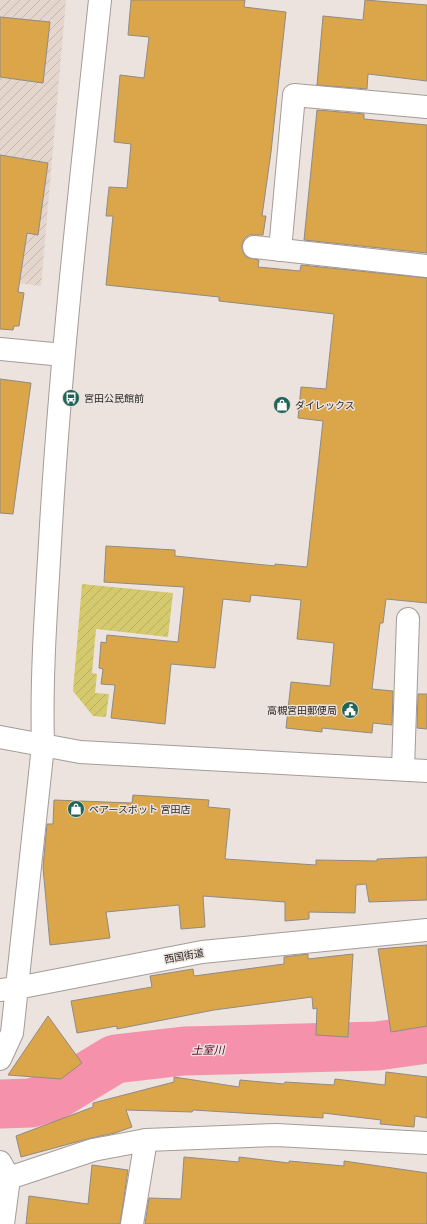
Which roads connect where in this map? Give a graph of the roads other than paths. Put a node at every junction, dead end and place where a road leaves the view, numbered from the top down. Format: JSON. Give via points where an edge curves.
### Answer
{"nodes":[{"id":1,"x":100,"y":0,"type":"edge"},
{"id":2,"x":427,"y":107,"type":"edge"},
{"id":3,"x":254,"y":247,"type":"dead end"},
{"id":4,"x":280,"y":250,"type":"junction"},
{"id":5,"x":427,"y":266,"type":"edge"},
{"id":6,"x":0,"y":349,"type":"edge"},
{"id":7,"x":63,"y":355,"type":"junction"},
{"id":8,"x":408,"y":619,"type":"dead end"},
{"id":9,"x":0,"y":737,"type":"edge"},
{"id":10,"x":42,"y":746,"type":"junction"},
{"id":11,"x":403,"y":769,"type":"junction"},
{"id":12,"x":427,"y":771,"type":"edge"},
{"id":13,"x":427,"y":930,"type":"edge"},
{"id":14,"x":8,"y":989,"type":"edge"},
{"id":15,"x":0,"y":1059,"type":"edge"},
{"id":16,"x":146,"y":1140,"type":"junction"},
{"id":17,"x":427,"y":1143,"type":"edge"},
{"id":18,"x":4,"y":1170,"type":"edge"},
{"id":19,"x":3,"y":1224,"type":"edge"},
{"id":20,"x":132,"y":1224,"type":"edge"}],
"edges":[{"from":1,"to":7,"type":"street"},
{"from":2,"to":4,"type":"street","via":[[294,95]]},
{"from":3,"to":4,"type":"street"},
{"from":4,"to":5,"type":"street"},
{"from":6,"to":7,"type":"street"},
{"from":7,"to":10,"type":"street","via":[[41,698]]},
{"from":8,"to":11,"type":"street"},
{"from":9,"to":10,"type":"street"},
{"from":10,"to":11,"type":"street","via":[[80,752]]},
{"from":10,"to":14,"type":"street"},
{"from":11,"to":12,"type":"street"},
{"from":13,"to":14,"type":"street","name":"西国街道","via":[[202,952]]},
{"from":14,"to":15,"type":"street","via":[[12,1033]]},
{"from":16,"to":17,"type":"street","via":[[276,1135]]},
{"from":16,"to":18,"type":"street"},
{"from":16,"to":20,"type":"street"},
{"from":18,"to":19,"type":"street"}]}
